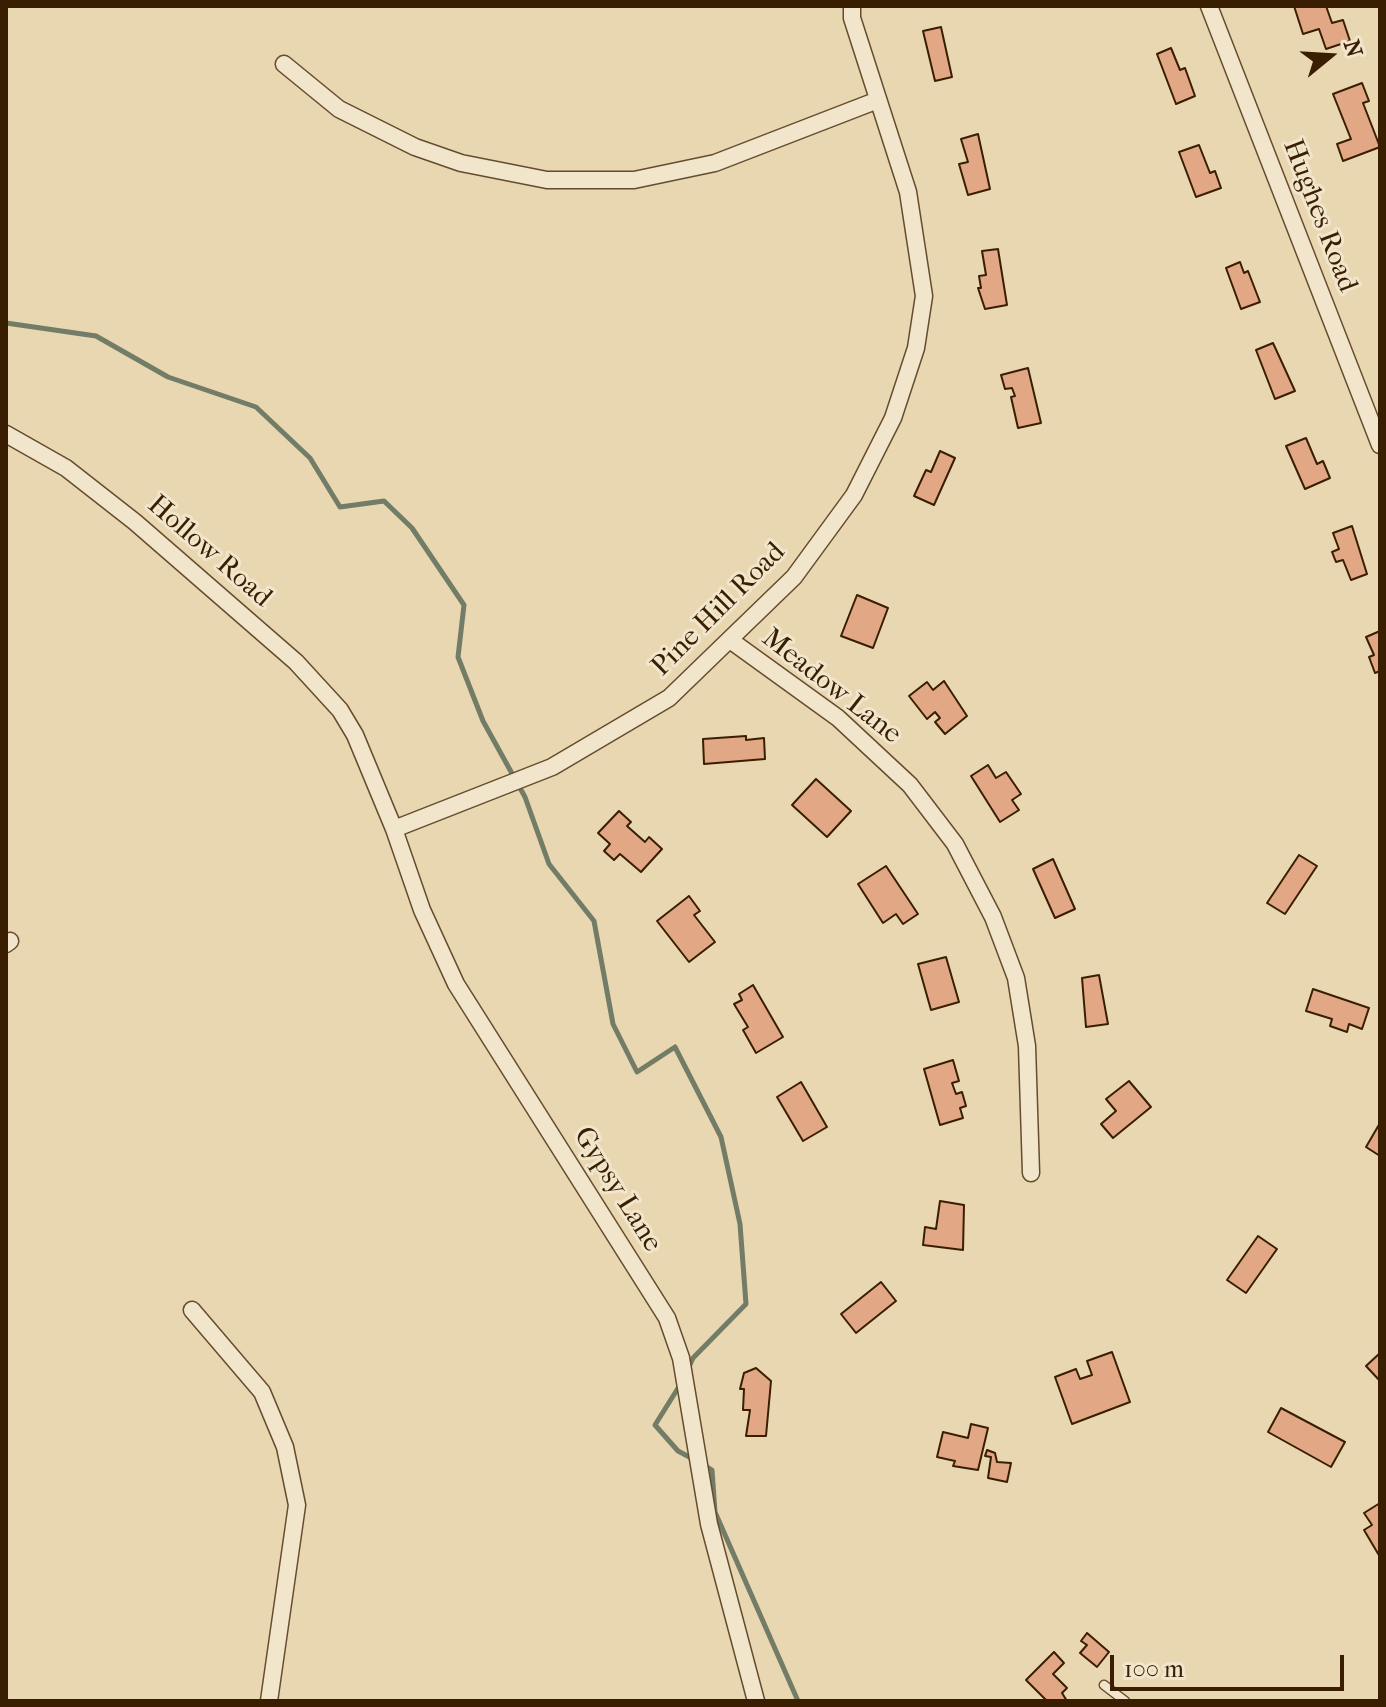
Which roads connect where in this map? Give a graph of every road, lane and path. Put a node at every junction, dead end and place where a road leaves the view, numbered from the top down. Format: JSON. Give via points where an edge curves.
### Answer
{"nodes":[{"id":1,"x":852,"y":6,"type":"edge"},
{"id":2,"x":1209,"y":6,"type":"edge"},
{"id":3,"x":284,"y":64,"type":"dead end"},
{"id":4,"x":878,"y":100,"type":"junction"},
{"id":5,"x":6,"y":434,"type":"edge"},
{"id":6,"x":1380,"y":445,"type":"edge"},
{"id":7,"x":730,"y":640,"type":"junction"},
{"id":8,"x":355,"y":735,"type":"joint"},
{"id":9,"x":394,"y":829,"type":"junction"},
{"id":10,"x":1031,"y":1173,"type":"dead end"},
{"id":11,"x":192,"y":1310,"type":"dead end"},
{"id":12,"x":1104,"y":1685,"type":"dead end"},
{"id":13,"x":269,"y":1701,"type":"edge"},
{"id":14,"x":756,"y":1701,"type":"edge"},
{"id":15,"x":1125,"y":1701,"type":"edge"}],
"edges":[{"from":1,"to":4,"type":"street","name":"Pine Hill Road"},
{"from":2,"to":6,"type":"street","name":"Hughes Road"},
{"from":3,"to":4,"type":"street","via":[[339,109],[415,147],[461,163],[547,180],[634,180],[691,169],[763,147]]},
{"from":4,"to":7,"type":"street","name":"Pine Hill Road","via":[[908,192],[920,261],[924,296],[916,348],[893,418],[854,495],[794,577]]},
{"from":5,"to":8,"type":"street","name":"Hollow Road","via":[[66,468],[135,522],[296,662],[340,710]]},
{"from":7,"to":9,"type":"street","name":"Pine Hill Road","via":[[669,698],[552,767]]},
{"from":7,"to":10,"type":"street","name":"Meadow Lane","via":[[838,718],[910,785],[955,844],[993,917],[1016,978],[1027,1046]]},
{"from":8,"to":9,"type":"street","name":"Gypsy Lane"},
{"from":9,"to":14,"type":"street","name":"Gypsy Lane","via":[[422,910],[456,984],[667,1318],[681,1358],[709,1524]]},
{"from":11,"to":13,"type":"street","via":[[262,1392],[285,1447],[297,1505]]},
{"from":12,"to":15,"type":"lane"}]}
